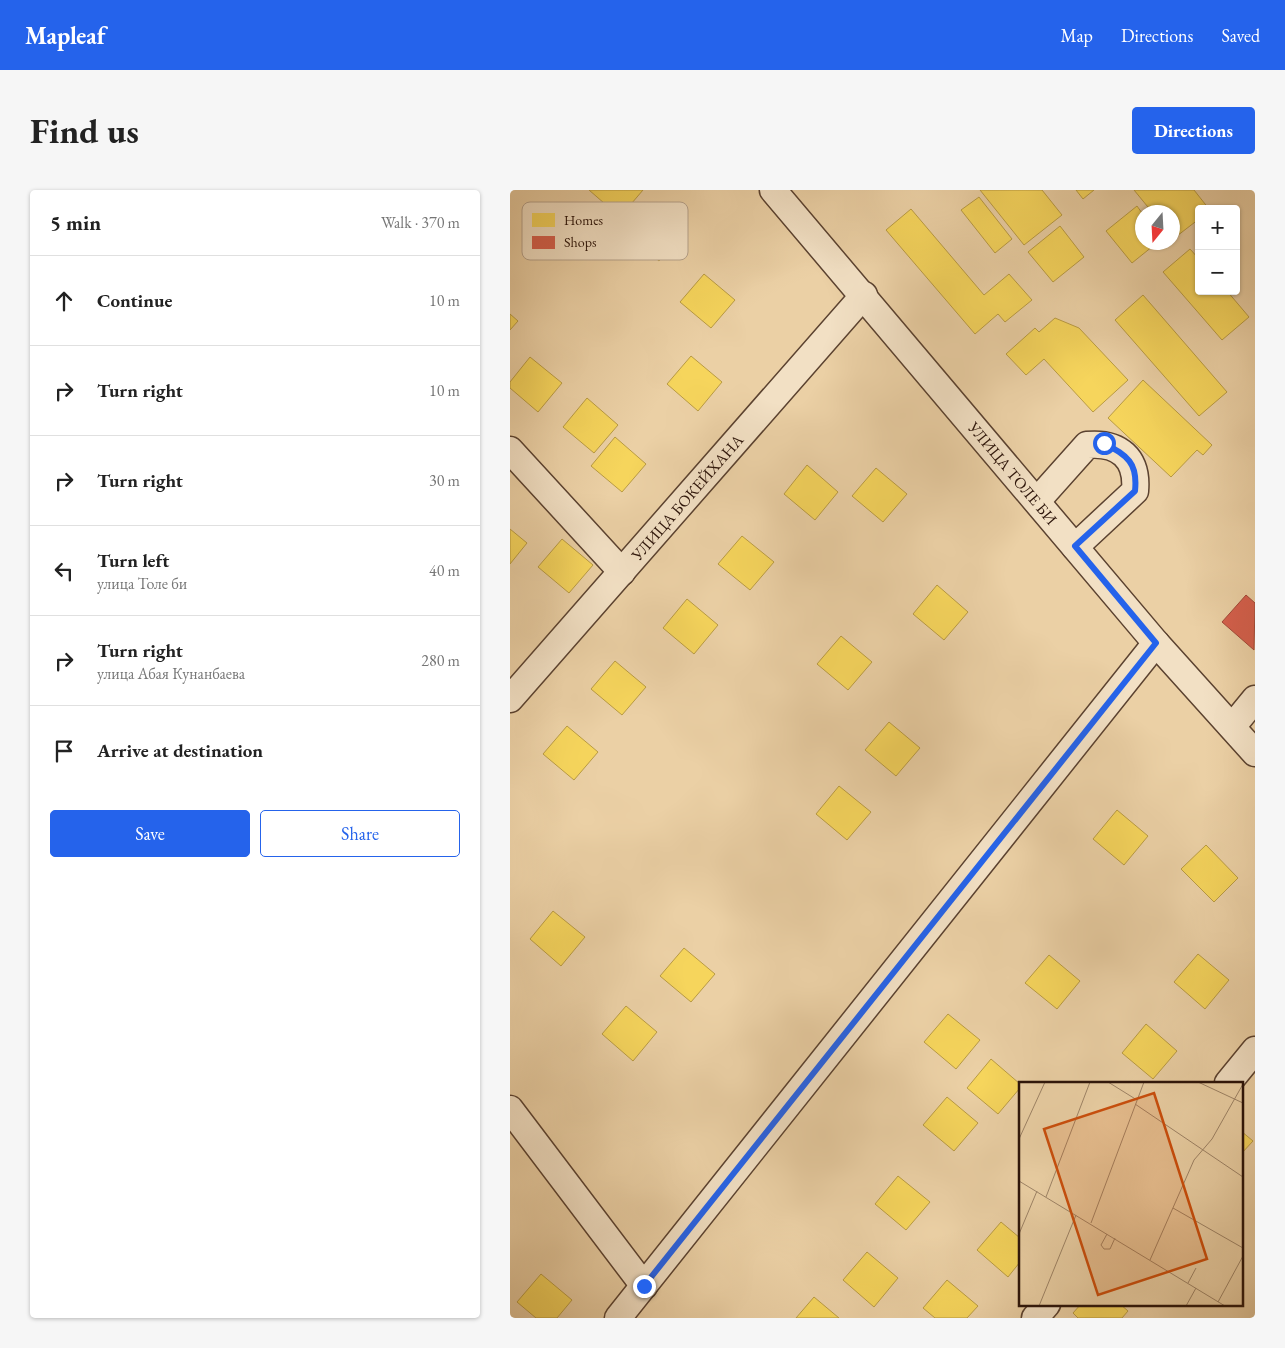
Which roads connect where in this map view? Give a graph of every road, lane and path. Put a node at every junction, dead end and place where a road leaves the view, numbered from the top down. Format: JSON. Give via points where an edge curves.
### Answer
{"nodes":[{"id":1,"x":773,"y":190,"type":"edge"},
{"id":2,"x":864,"y":296,"type":"junction"},
{"id":3,"x":510,"y":450,"type":"edge"},
{"id":4,"x":1037,"y":501,"type":"junction"},
{"id":5,"x":1075,"y":546,"type":"junction"},
{"id":6,"x":622,"y":572,"type":"junction"},
{"id":7,"x":1156,"y":643,"type":"junction"},
{"id":8,"x":510,"y":699,"type":"edge"},
{"id":9,"x":1255,"y":699,"type":"edge"},
{"id":10,"x":1232,"y":726,"type":"junction"},
{"id":11,"x":1255,"y":753,"type":"edge"},
{"id":12,"x":1255,"y":1050,"type":"edge"},
{"id":13,"x":1229,"y":1082,"type":"edge"},
{"id":14,"x":510,"y":1108,"type":"edge"},
{"id":15,"x":644,"y":1286,"type":"junction"},
{"id":16,"x":1044,"y":1306,"type":"edge"},
{"id":17,"x":625,"y":1316,"type":"edge"},
{"id":18,"x":1035,"y":1318,"type":"edge"}],
"edges":[{"from":1,"to":2,"type":"street","name":"УЛИЦА ТОЛЕ БИ"},
{"from":2,"to":4,"type":"street","name":"УЛИЦА ТОЛЕ БИ"},
{"from":2,"to":6,"type":"street","name":"УЛИЦА БОКЕЙХАНА"},
{"from":3,"to":6,"type":"street"},
{"from":4,"to":5,"type":"street","name":"УЛИЦА ТОЛЕ БИ"},
{"from":4,"to":5,"type":"street","via":[[1087,445],[1104,443],[1128,456],[1136,476],[1135,491]]},
{"from":5,"to":7,"type":"street","name":"УЛИЦА ТОЛЕ БИ"},
{"from":6,"to":8,"type":"street","name":"УЛИЦА БОКЕЙХАНА"},
{"from":7,"to":10,"type":"street","name":"УЛИЦА ТОЛЕ БИ"},
{"from":7,"to":15,"type":"street"},
{"from":9,"to":10,"type":"street"},
{"from":10,"to":11,"type":"street","name":"УЛИЦА ТОЛЕ БИ"},
{"from":12,"to":13,"type":"street"},
{"from":14,"to":15,"type":"street"},
{"from":15,"to":17,"type":"street"},
{"from":16,"to":18,"type":"street"}]}
